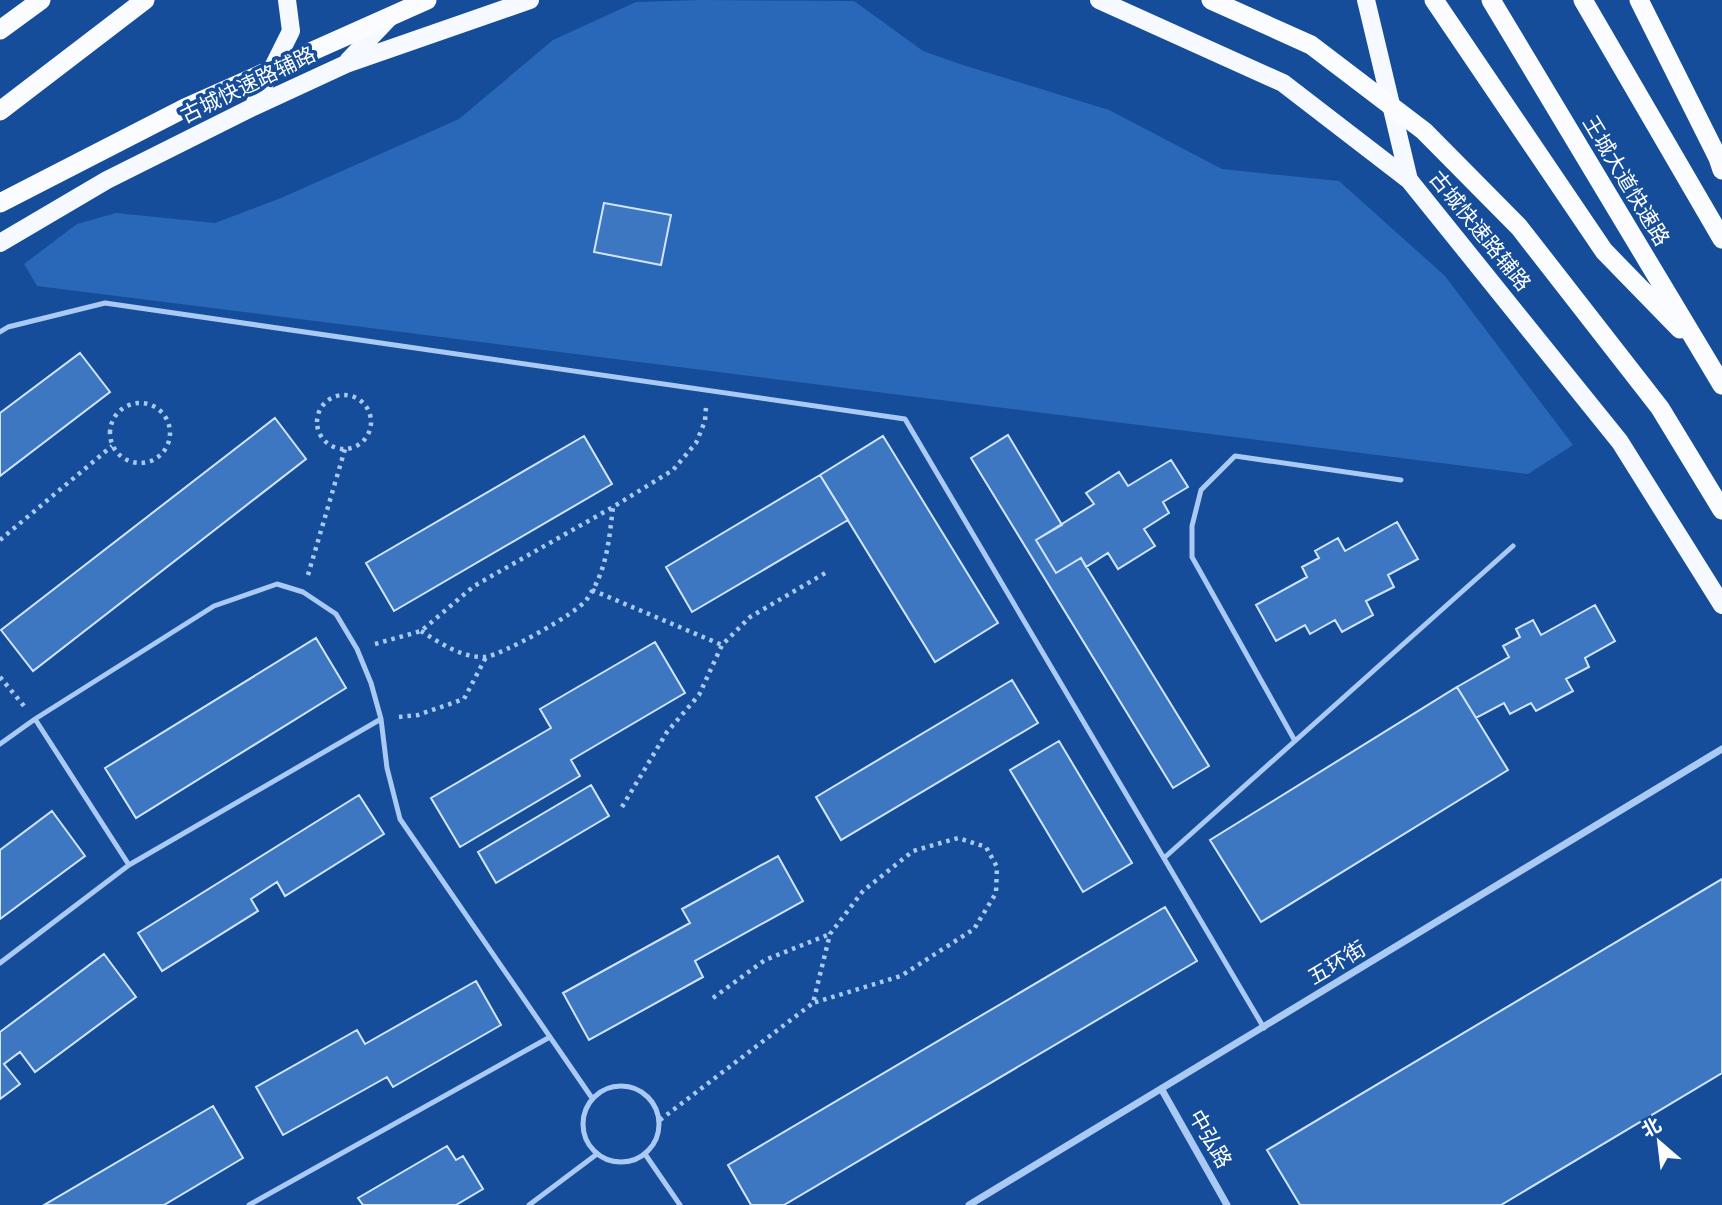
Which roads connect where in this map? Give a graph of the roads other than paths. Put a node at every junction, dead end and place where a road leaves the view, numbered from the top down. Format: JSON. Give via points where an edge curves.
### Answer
{"nodes":[{"id":1,"x":34,"y":0,"type":"edge"},
{"id":2,"x":41,"y":0,"type":"edge"},
{"id":3,"x":145,"y":0,"type":"edge"},
{"id":4,"x":286,"y":0,"type":"edge"},
{"id":5,"x":406,"y":0,"type":"edge"},
{"id":6,"x":427,"y":0,"type":"edge"},
{"id":7,"x":530,"y":0,"type":"edge"},
{"id":8,"x":1099,"y":0,"type":"edge"},
{"id":9,"x":1211,"y":0,"type":"edge"},
{"id":10,"x":1434,"y":0,"type":"edge"},
{"id":11,"x":1491,"y":0,"type":"edge"},
{"id":12,"x":1583,"y":0,"type":"edge"},
{"id":13,"x":1639,"y":0,"type":"edge"},
{"id":14,"x":1368,"y":2,"type":"edge"},
{"id":15,"x":6,"y":26,"type":"edge"},
{"id":16,"x":346,"y":64,"type":"junction"},
{"id":17,"x":253,"y":107,"type":"junction"},
{"id":18,"x":0,"y":111,"type":"edge"},
{"id":19,"x":1722,"y":170,"type":"edge"},
{"id":20,"x":1409,"y":180,"type":"junction"},
{"id":21,"x":0,"y":203,"type":"edge"},
{"id":22,"x":1722,"y":239,"type":"edge"},
{"id":23,"x":0,"y":243,"type":"edge"},
{"id":24,"x":0,"y":332,"type":"edge"},
{"id":25,"x":1704,"y":353,"type":"junction"},
{"id":26,"x":1722,"y":385,"type":"edge"},
{"id":27,"x":1401,"y":480,"type":"dead end"},
{"id":28,"x":1722,"y":510,"type":"edge"},
{"id":29,"x":1513,"y":546,"type":"dead end"},
{"id":30,"x":1722,"y":605,"type":"edge"},
{"id":31,"x":35,"y":719,"type":"junction"},
{"id":32,"x":381,"y":719,"type":"junction"},
{"id":33,"x":1295,"y":741,"type":"junction"},
{"id":34,"x":0,"y":744,"type":"edge"},
{"id":35,"x":1722,"y":749,"type":"edge"},
{"id":36,"x":1164,"y":858,"type":"junction"},
{"id":37,"x":129,"y":865,"type":"junction"},
{"id":38,"x":0,"y":963,"type":"edge"},
{"id":39,"x":1264,"y":1028,"type":"junction"},
{"id":40,"x":550,"y":1037,"type":"junction"},
{"id":41,"x":1162,"y":1090,"type":"junction"},
{"id":42,"x":592,"y":1098,"type":"junction"},
{"id":43,"x":597,"y":1154,"type":"junction"},
{"id":44,"x":645,"y":1154,"type":"junction"},
{"id":45,"x":249,"y":1205,"type":"edge"},
{"id":46,"x":529,"y":1205,"type":"edge"},
{"id":47,"x":680,"y":1205,"type":"edge"},
{"id":48,"x":969,"y":1205,"type":"edge"},
{"id":49,"x":1227,"y":1205,"type":"edge"}],
"edges":[{"from":1,"to":15,"type":"highway"},
{"from":2,"to":15,"type":"highway"},
{"from":3,"to":18,"type":"highway"},
{"from":4,"to":17,"type":"main road","via":[[291,31]]},
{"from":5,"to":16,"type":"main road"},
{"from":6,"to":21,"type":"highway","bridge":true,"via":[[186,108]]},
{"from":7,"to":16,"type":"main road","name":"古城快速路辅路"},
{"from":8,"to":20,"type":"main road","name":"古城快速路辅路","via":[[1283,83]]},
{"from":9,"to":28,"type":"highway","bridge":true,"via":[[1311,45],[1424,131],[1519,227],[1660,408]]},
{"from":10,"to":25,"type":"highway","via":[[1604,251]]},
{"from":11,"to":25,"type":"highway","name":"王城大道快速路"},
{"from":12,"to":22,"type":"highway"},
{"from":13,"to":19,"type":"highway"},
{"from":14,"to":20,"type":"main road"},
{"from":16,"to":17,"type":"main road","name":"古城快速路辅路"},
{"from":17,"to":23,"type":"main road","name":"古城快速路辅路","via":[[107,180]]},
{"from":20,"to":30,"type":"main road","name":"古城快速路辅路","via":[[1620,442]]},
{"from":24,"to":36,"type":"lane","via":[[104,303],[905,419]]},
{"from":25,"to":26,"type":"highway","name":"王城大道快速路"},
{"from":27,"to":33,"type":"lane","via":[[1234,456],[1201,490],[1192,526],[1192,557]]},
{"from":29,"to":33,"type":"lane"},
{"from":31,"to":32,"type":"lane","via":[[214,606],[277,584],[303,592],[336,614],[357,649]]},
{"from":31,"to":34,"type":"lane"},
{"from":31,"to":37,"type":"lane"},
{"from":32,"to":37,"type":"lane"},
{"from":32,"to":40,"type":"lane","via":[[400,820]]},
{"from":33,"to":36,"type":"lane"},
{"from":35,"to":39,"type":"street","name":"五环街"},
{"from":36,"to":39,"type":"lane"},
{"from":37,"to":38,"type":"lane"},
{"from":39,"to":41,"type":"street","name":"五环街"},
{"from":40,"to":42,"type":"lane"},
{"from":40,"to":45,"type":"lane"},
{"from":41,"to":48,"type":"street","name":"五环街"},
{"from":41,"to":49,"type":"street","name":"中弘路"},
{"from":42,"to":43,"type":"lane","via":[[582,1121]]},
{"from":42,"to":44,"type":"lane","via":[[615,1085],[640,1089],[650,1097],[657,1108],[659,1133]]},
{"from":43,"to":44,"type":"lane","via":[[621,1162]]},
{"from":43,"to":46,"type":"lane"},
{"from":44,"to":47,"type":"lane"}]}
